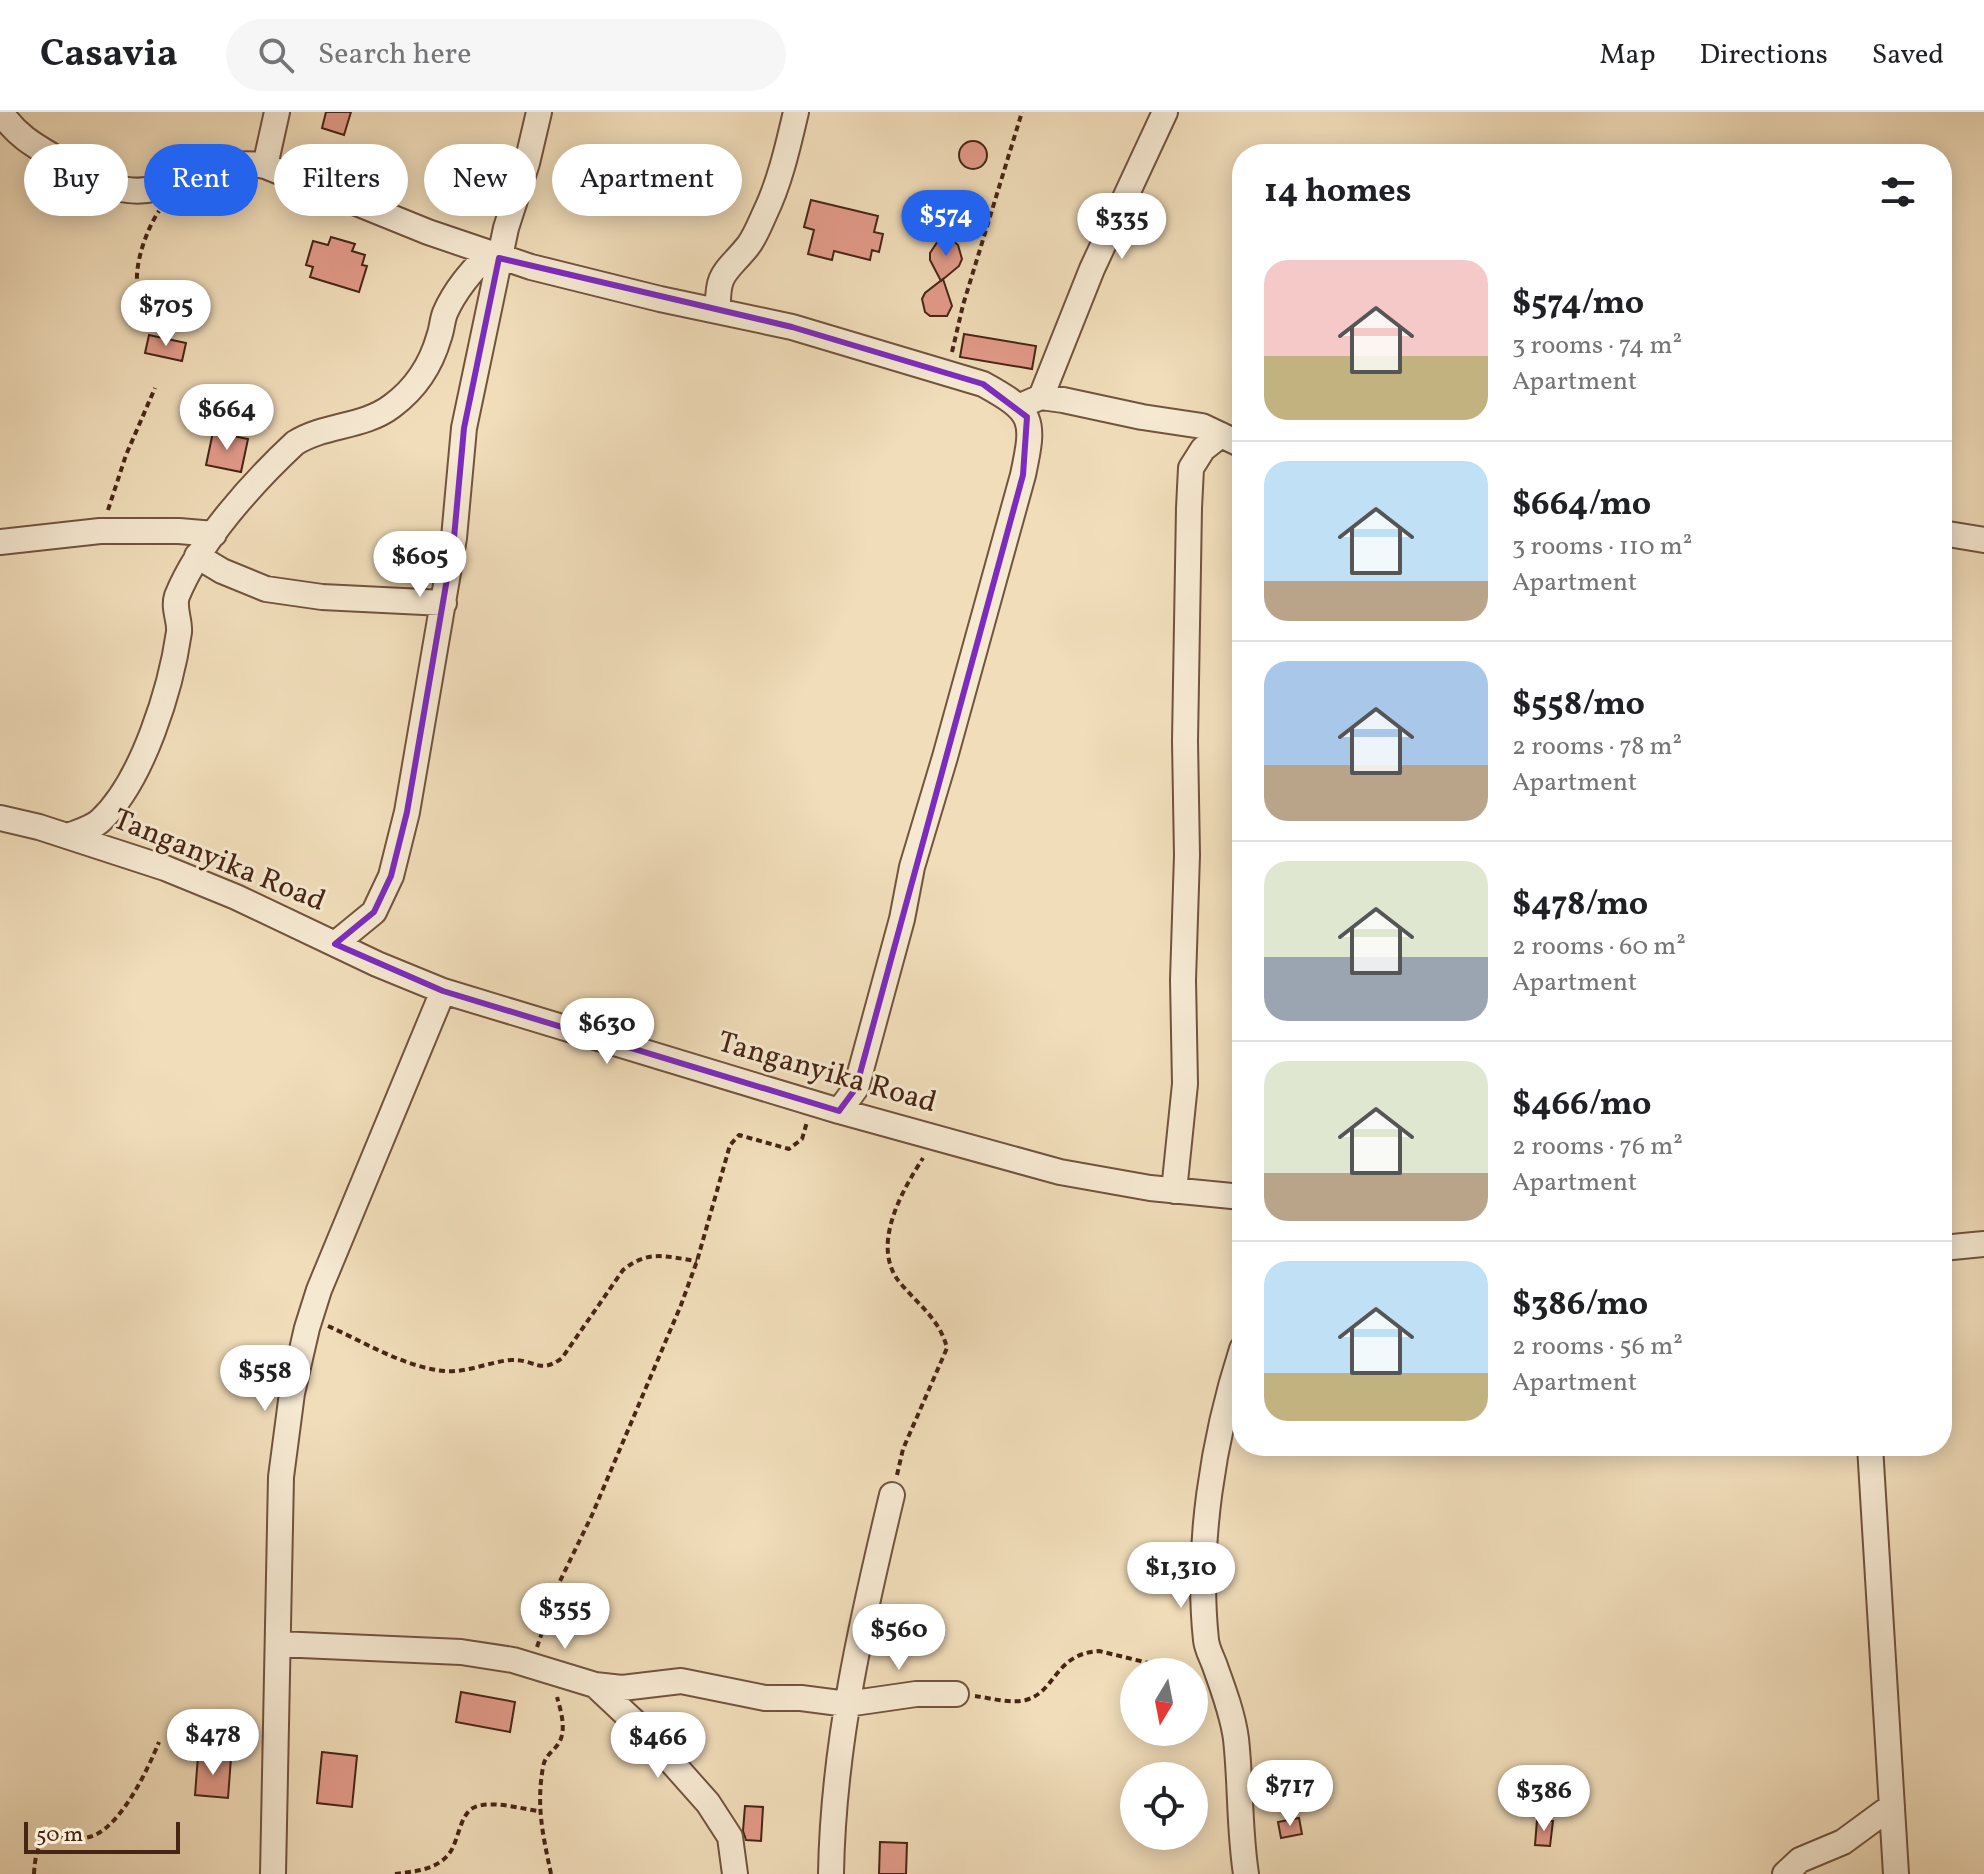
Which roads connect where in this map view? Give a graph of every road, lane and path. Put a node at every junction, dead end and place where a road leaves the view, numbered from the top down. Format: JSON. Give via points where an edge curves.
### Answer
{"nodes":[{"id":1,"x":1,"y":112,"type":"edge"},
{"id":2,"x":277,"y":112,"type":"edge"},
{"id":3,"x":539,"y":112,"type":"edge"},
{"id":4,"x":796,"y":112,"type":"edge"},
{"id":5,"x":1022,"y":112,"type":"edge"},
{"id":6,"x":1165,"y":112,"type":"edge"},
{"id":7,"x":265,"y":166,"type":"junction"},
{"id":8,"x":157,"y":216,"type":"edge"},
{"id":9,"x":494,"y":256,"type":"junction"},
{"id":10,"x":718,"y":310,"type":"junction"},
{"id":11,"x":149,"y":327,"type":"dead end"},
{"id":12,"x":947,"y":374,"type":"junction"},
{"id":13,"x":155,"y":388,"type":"dead end"},
{"id":14,"x":1041,"y":397,"type":"junction"},
{"id":15,"x":1017,"y":406,"type":"junction"},
{"id":16,"x":1231,"y":440,"type":"edge"},
{"id":17,"x":100,"y":531,"type":"junction"},
{"id":18,"x":214,"y":534,"type":"junction"},
{"id":19,"x":1952,"y":535,"type":"edge"},
{"id":20,"x":1984,"y":540,"type":"edge"},
{"id":21,"x":0,"y":542,"type":"edge"},
{"id":22,"x":197,"y":556,"type":"junction"},
{"id":23,"x":444,"y":603,"type":"junction"},
{"id":24,"x":0,"y":818,"type":"edge"},
{"id":25,"x":68,"y":836,"type":"junction"},
{"id":26,"x":335,"y":944,"type":"junction"},
{"id":27,"x":443,"y":991,"type":"junction"},
{"id":28,"x":805,"y":1100,"type":"junction"},
{"id":29,"x":839,"y":1111,"type":"junction"},
{"id":30,"x":935,"y":1139,"type":"junction"},
{"id":31,"x":1174,"y":1191,"type":"junction"},
{"id":32,"x":1232,"y":1196,"type":"edge"},
{"id":33,"x":1984,"y":1244,"type":"edge"},
{"id":34,"x":1952,"y":1247,"type":"edge"},
{"id":35,"x":697,"y":1261,"type":"junction"},
{"id":36,"x":310,"y":1319,"type":"junction"},
{"id":37,"x":1232,"y":1382,"type":"edge"},
{"id":38,"x":1871,"y":1456,"type":"edge"},
{"id":39,"x":892,"y":1495,"type":"joint"},
{"id":40,"x":278,"y":1644,"type":"junction"},
{"id":41,"x":1128,"y":1658,"type":"edge"},
{"id":42,"x":541,"y":1668,"type":"junction"},
{"id":43,"x":595,"y":1685,"type":"junction"},
{"id":44,"x":956,"y":1694,"type":"joint"},
{"id":45,"x":847,"y":1704,"type":"junction"},
{"id":46,"x":159,"y":1742,"type":"dead end"},
{"id":47,"x":1892,"y":1806,"type":"junction"},
{"id":48,"x":539,"y":1811,"type":"junction"},
{"id":49,"x":34,"y":1874,"type":"edge"},
{"id":50,"x":273,"y":1874,"type":"edge"},
{"id":51,"x":395,"y":1874,"type":"edge"},
{"id":52,"x":551,"y":1874,"type":"edge"},
{"id":53,"x":735,"y":1874,"type":"edge"},
{"id":54,"x":831,"y":1874,"type":"edge"},
{"id":55,"x":1246,"y":1874,"type":"edge"},
{"id":56,"x":1785,"y":1874,"type":"edge"},
{"id":57,"x":1896,"y":1874,"type":"edge"}],
"edges":[{"from":1,"to":7,"type":"street","via":[[24,139],[102,184],[126,190],[149,190],[237,164]]},
{"from":2,"to":7,"type":"street"},
{"from":3,"to":9,"type":"street"},
{"from":4,"to":10,"type":"street","via":[[767,209],[749,245],[722,276]]},
{"from":5,"to":12,"type":"path"},
{"from":6,"to":14,"type":"street","via":[[1092,269]]},
{"from":7,"to":9,"type":"street"},
{"from":8,"to":11,"type":"path","via":[[137,278]]},
{"from":9,"to":10,"type":"street"},
{"from":9,"to":18,"type":"street","via":[[470,273],[453,298],[428,365],[411,388],[379,414],[295,443]]},
{"from":9,"to":23,"type":"street","via":[[464,428]]},
{"from":10,"to":12,"type":"street"},
{"from":12,"to":15,"type":"street","via":[[983,384]]},
{"from":13,"to":17,"type":"path"},
{"from":14,"to":15,"type":"street"},
{"from":14,"to":16,"type":"street","via":[[1202,426]]},
{"from":15,"to":29,"type":"street","via":[[1027,417],[1031,437],[1023,475],[912,867],[856,1088]]},
{"from":16,"to":31,"type":"street","via":[[1203,449],[1191,468],[1185,1084]]},
{"from":17,"to":18,"type":"street"},
{"from":17,"to":21,"type":"street"},
{"from":18,"to":22,"type":"street"},
{"from":19,"to":20,"type":"street"},
{"from":22,"to":23,"type":"street","via":[[266,589]]},
{"from":22,"to":25,"type":"street","via":[[175,601],[179,628],[166,699],[135,771],[99,822]]},
{"from":23,"to":26,"type":"street","via":[[391,876],[374,912]]},
{"from":24,"to":25,"type":"street","name":"Tanganyika Road"},
{"from":25,"to":26,"type":"street","name":"Tanganyika Road","via":[[165,868]]},
{"from":26,"to":27,"type":"street","name":"Tanganyika Road"},
{"from":27,"to":28,"type":"street","name":"Tanganyika Road"},
{"from":27,"to":36,"type":"street"},
{"from":28,"to":29,"type":"street","name":"Tanganyika Road"},
{"from":28,"to":35,"type":"path","via":[[808,1124],[795,1146],[735,1138]]},
{"from":29,"to":30,"type":"street","name":"Tanganyika Road"},
{"from":30,"to":31,"type":"street","name":"Tanganyika Road","via":[[1060,1172]]},
{"from":30,"to":39,"type":"path","via":[[894,1215],[888,1255],[898,1281],[943,1331],[947,1348],[903,1449]]},
{"from":31,"to":32,"type":"street","name":"Tanganyika Road"},
{"from":33,"to":34,"type":"street"},
{"from":35,"to":36,"type":"path","via":[[652,1255],[636,1260],[550,1367],[509,1360],[442,1371]]},
{"from":35,"to":42,"type":"path","via":[[560,1581]]},
{"from":36,"to":40,"type":"street","via":[[292,1393],[281,1477]]},
{"from":37,"to":55,"type":"street","via":[[1216,1451],[1202,1569],[1207,1644],[1236,1737]]},
{"from":38,"to":47,"type":"street"},
{"from":39,"to":45,"type":"street"},
{"from":40,"to":42,"type":"street","via":[[461,1652]]},
{"from":40,"to":50,"type":"street"},
{"from":41,"to":44,"type":"path","via":[[1099,1651],[1077,1654],[1034,1697],[1017,1702]]},
{"from":42,"to":43,"type":"street"},
{"from":42,"to":48,"type":"path","via":[[563,1725],[559,1743],[544,1763]]},
{"from":43,"to":45,"type":"street","via":[[622,1688],[681,1681],[765,1698]]},
{"from":43,"to":53,"type":"street","via":[[708,1803],[730,1837]]},
{"from":44,"to":45,"type":"street"},
{"from":45,"to":54,"type":"street"},
{"from":46,"to":49,"type":"path","via":[[147,1772],[109,1824],[96,1834],[46,1839],[38,1849]]},
{"from":47,"to":56,"type":"street","via":[[1843,1842],[1800,1860]]},
{"from":47,"to":57,"type":"street"},
{"from":48,"to":51,"type":"path","via":[[475,1807],[466,1814],[447,1856],[419,1872]]},
{"from":48,"to":52,"type":"path"}]}
